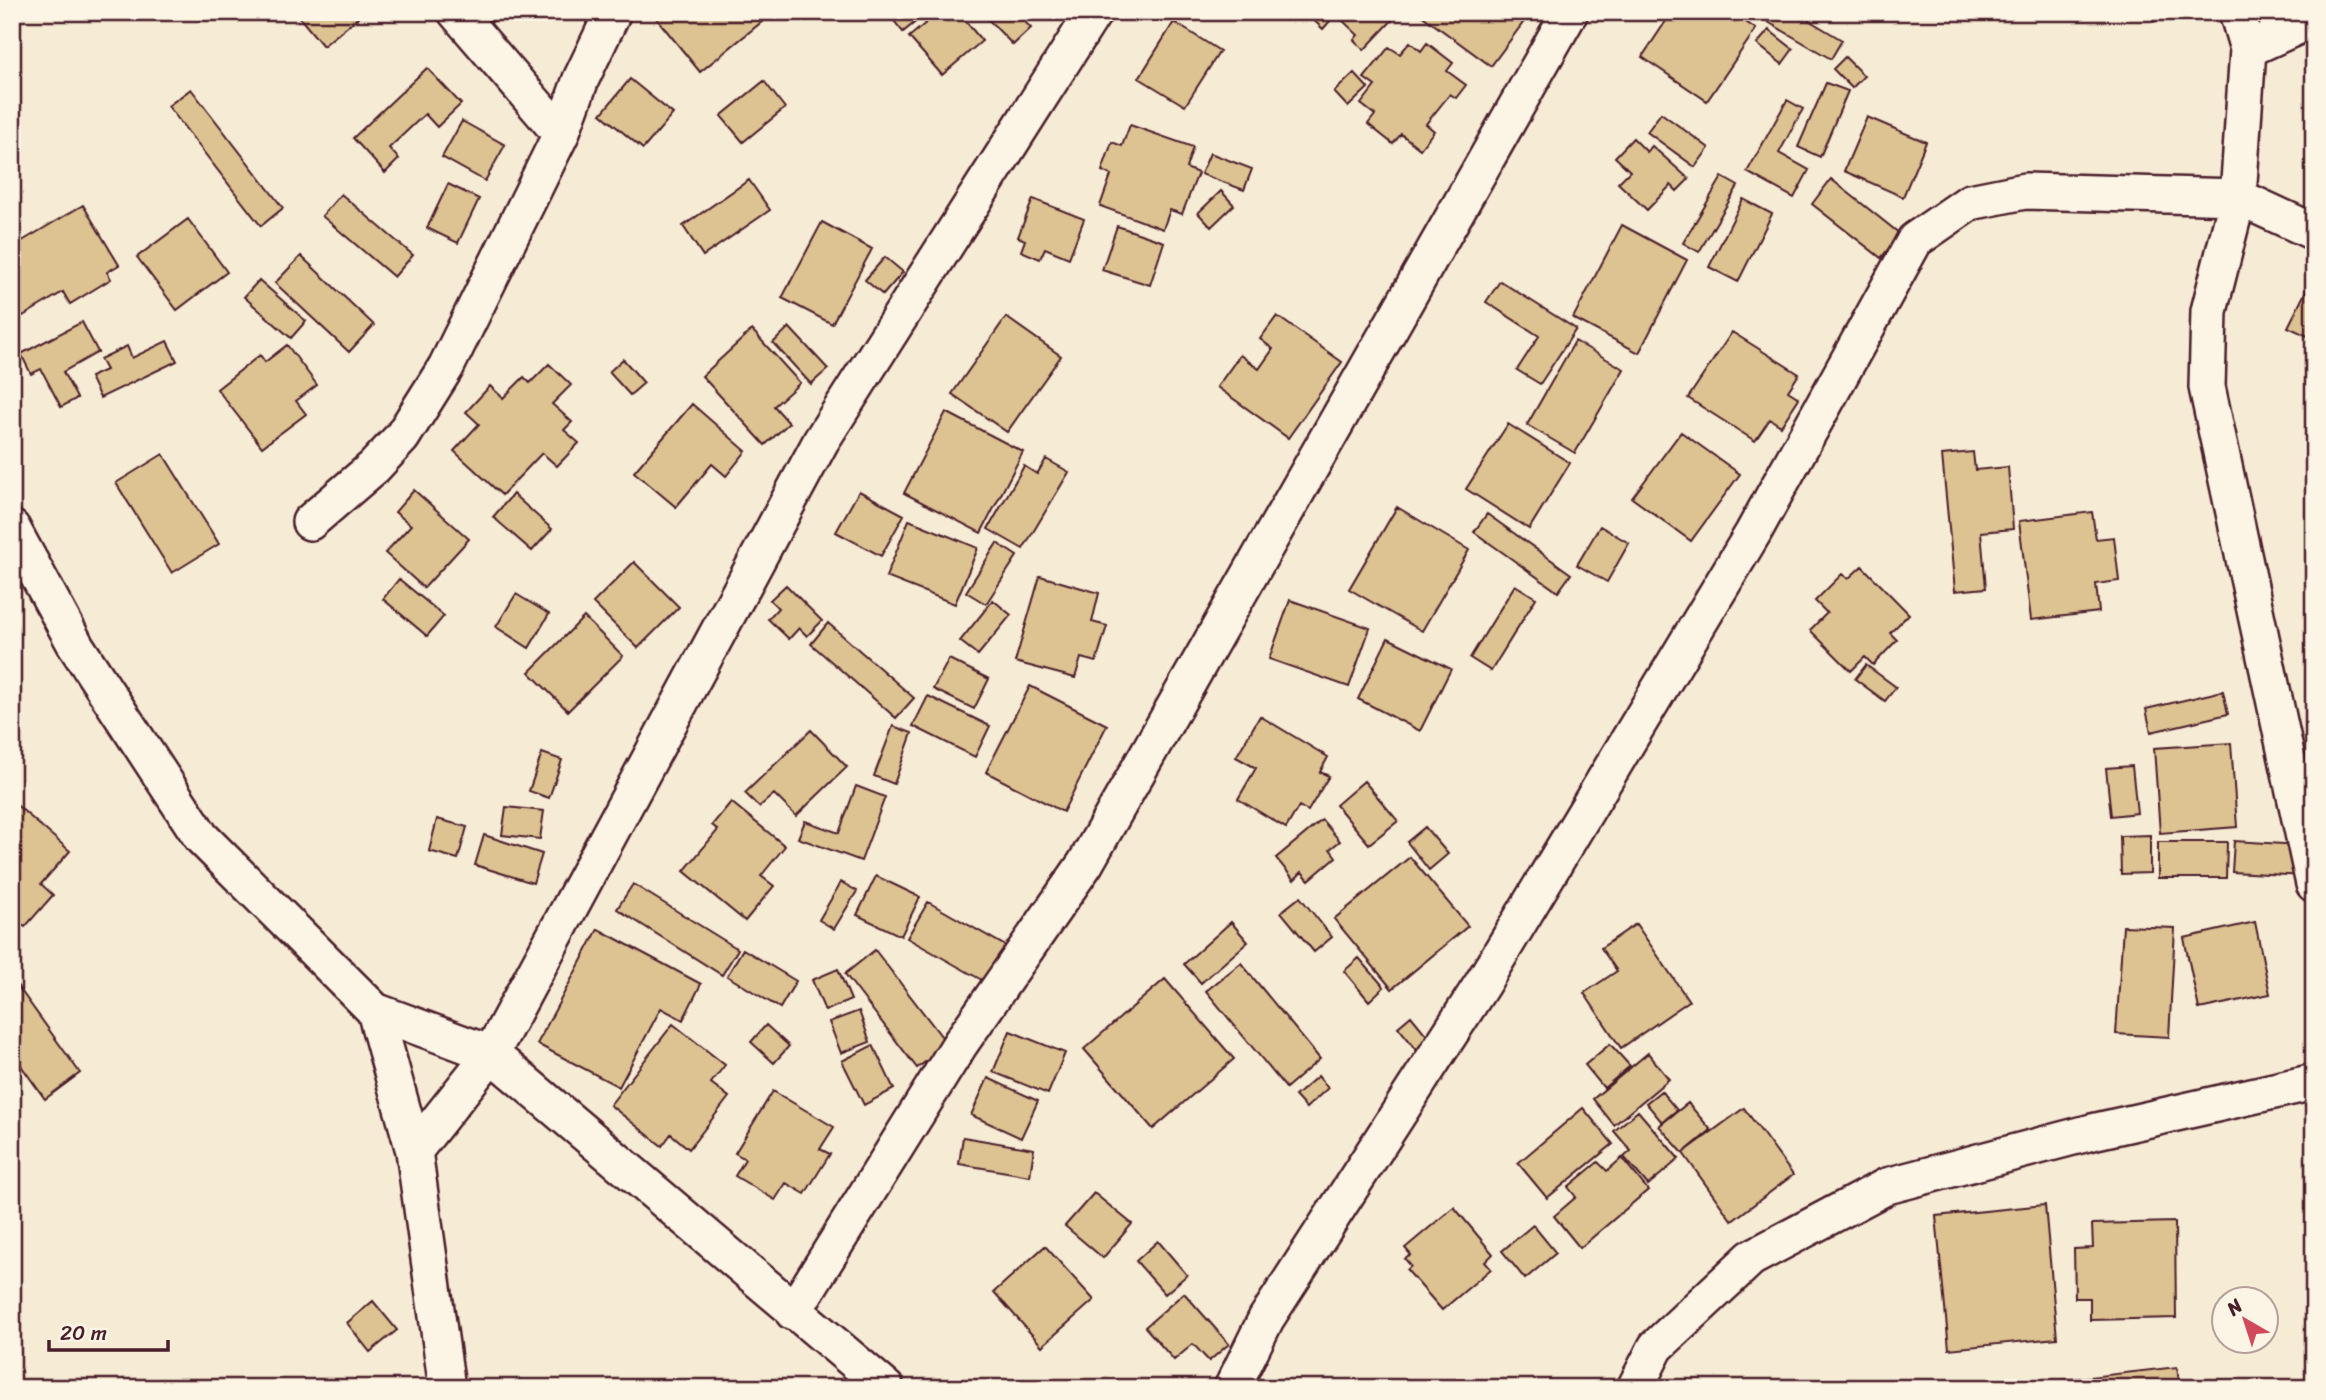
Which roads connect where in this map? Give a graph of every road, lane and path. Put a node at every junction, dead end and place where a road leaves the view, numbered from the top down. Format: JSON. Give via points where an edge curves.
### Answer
{"nodes":[{"id":1,"x":456,"y":12,"type":"edge"},
{"id":2,"x":613,"y":12,"type":"edge"},
{"id":3,"x":1094,"y":12,"type":"edge"},
{"id":4,"x":1570,"y":12,"type":"edge"},
{"id":5,"x":2237,"y":12,"type":"edge"},
{"id":6,"x":2314,"y":19,"type":"edge"},
{"id":7,"x":2248,"y":50,"type":"junction"},
{"id":8,"x":561,"y":134,"type":"junction"},
{"id":9,"x":2238,"y":197,"type":"junction"},
{"id":10,"x":2314,"y":232,"type":"edge"},
{"id":11,"x":310,"y":522,"type":"dead end"},
{"id":12,"x":12,"y":528,"type":"edge"},
{"id":13,"x":2314,"y":884,"type":"edge"},
{"id":14,"x":375,"y":1011,"type":"junction"},
{"id":15,"x":491,"y":1054,"type":"junction"},
{"id":16,"x":2314,"y":1082,"type":"edge"},
{"id":17,"x":414,"y":1150,"type":"junction"},
{"id":18,"x":793,"y":1312,"type":"junction"},
{"id":19,"x":447,"y":1388,"type":"edge"},
{"id":20,"x":886,"y":1388,"type":"edge"},
{"id":21,"x":1232,"y":1388,"type":"edge"},
{"id":22,"x":1635,"y":1388,"type":"edge"}],
"edges":[{"from":1,"to":8,"type":"street"},
{"from":2,"to":8,"type":"street"},
{"from":3,"to":15,"type":"street","via":[[821,442]]},
{"from":4,"to":18,"type":"street","via":[[1085,864],[960,1044]]},
{"from":5,"to":7,"type":"street"},
{"from":6,"to":7,"type":"street"},
{"from":7,"to":9,"type":"street"},
{"from":8,"to":11,"type":"street","via":[[446,367],[402,437]]},
{"from":9,"to":10,"type":"street"},
{"from":9,"to":13,"type":"street","via":[[2209,311],[2207,387]]},
{"from":9,"to":21,"type":"street","via":[[2025,191],[1970,202],[1915,240],[1753,533],[1482,984],[1266,1319]]},
{"from":12,"to":14,"type":"street","via":[[76,646],[201,837]]},
{"from":14,"to":15,"type":"street"},
{"from":14,"to":17,"type":"street"},
{"from":15,"to":17,"type":"street"},
{"from":15,"to":18,"type":"street"},
{"from":16,"to":22,"type":"street","via":[[2092,1132],[1887,1186],[1751,1258],[1656,1347]]},
{"from":17,"to":19,"type":"street"},
{"from":18,"to":20,"type":"street"}]}
